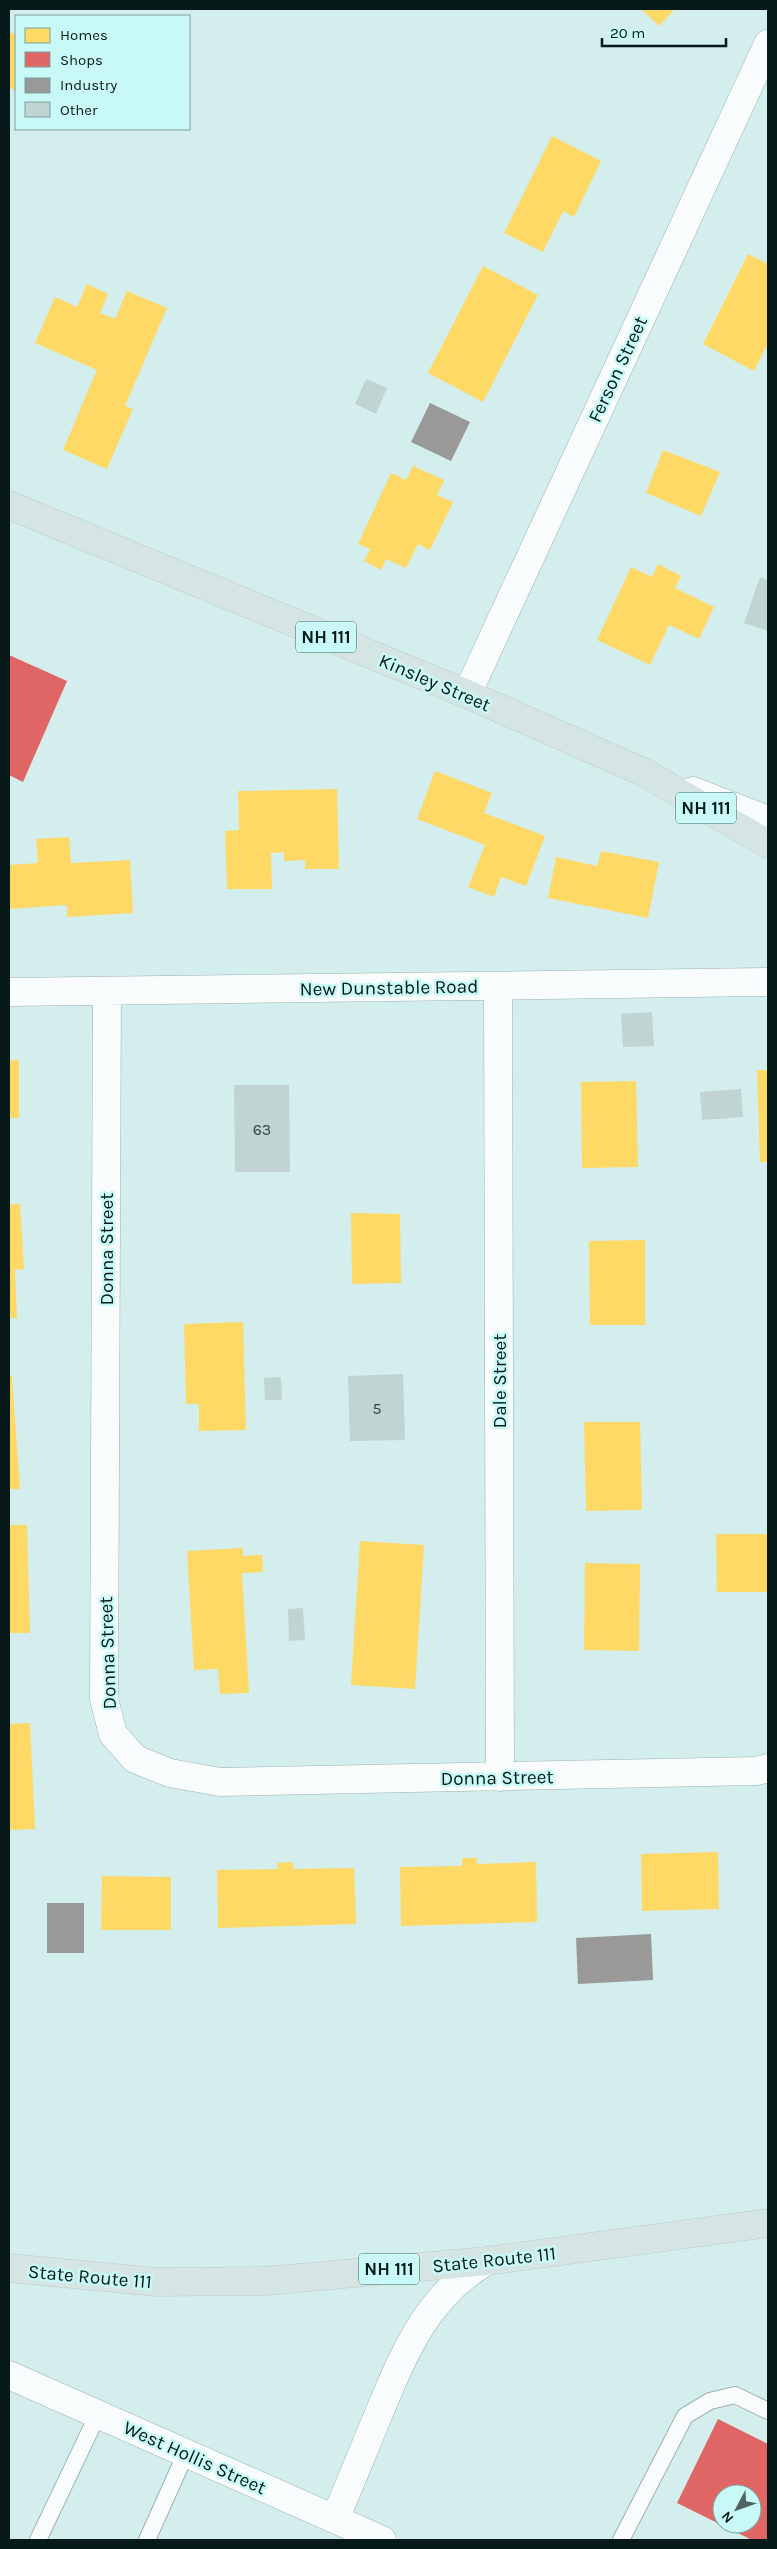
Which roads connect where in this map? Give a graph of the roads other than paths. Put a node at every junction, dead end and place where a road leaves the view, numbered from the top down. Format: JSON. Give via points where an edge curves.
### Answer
{"nodes":[{"id":1,"x":768,"y":44,"type":"edge"},
{"id":2,"x":9,"y":505,"type":"edge"},
{"id":3,"x":467,"y":694,"type":"junction"},
{"id":4,"x":642,"y":772,"type":"junction"},
{"id":5,"x":768,"y":820,"type":"edge"},
{"id":6,"x":768,"y":844,"type":"edge"},
{"id":7,"x":768,"y":982,"type":"edge"},
{"id":8,"x":498,"y":986,"type":"junction"},
{"id":9,"x":9,"y":992,"type":"edge"},
{"id":10,"x":107,"y":992,"type":"junction"},
{"id":11,"x":768,"y":1768,"type":"edge"},
{"id":12,"x":500,"y":1777,"type":"junction"},
{"id":13,"x":768,"y":2224,"type":"edge"},
{"id":14,"x":487,"y":2261,"type":"junction"},
{"id":15,"x":9,"y":2268,"type":"edge"},
{"id":16,"x":9,"y":2375,"type":"edge"},
{"id":17,"x":768,"y":2411,"type":"edge"},
{"id":18,"x":98,"y":2414,"type":"junction"},
{"id":19,"x":186,"y":2453,"type":"junction"},
{"id":20,"x":344,"y":2529,"type":"edge"},
{"id":21,"x":38,"y":2540,"type":"edge"},
{"id":22,"x":147,"y":2540,"type":"edge"},
{"id":23,"x":382,"y":2540,"type":"edge"},
{"id":24,"x":621,"y":2540,"type":"edge"}],
"edges":[{"from":1,"to":3,"type":"street","name":"Ferson Street"},
{"from":2,"to":3,"type":"main road","name":"Kinsley Street","number":"NH 111"},
{"from":3,"to":4,"type":"main road","name":"Kinsley Street","number":"NH 111"},
{"from":4,"to":5,"type":"street"},
{"from":4,"to":6,"type":"main road","name":"Kinsley Street","number":"NH 111"},
{"from":7,"to":8,"type":"street","name":"New Dunstable Road"},
{"from":8,"to":10,"type":"street","name":"New Dunstable Road"},
{"from":8,"to":12,"type":"street","name":"Dale Street"},
{"from":9,"to":10,"type":"street","name":"New Dunstable Road"},
{"from":10,"to":12,"type":"street","name":"Donna Street","via":[[104,1699],[113,1734],[135,1759],[170,1773],[220,1782]]},
{"from":11,"to":12,"type":"street","name":"Donna Street","via":[[757,1771]]},
{"from":13,"to":14,"type":"main road","name":"State Route 111","number":"NH 111"},
{"from":14,"to":15,"type":"main road","name":"State Route 111","number":"NH 111","via":[[230,2282],[158,2282]]},
{"from":14,"to":20,"type":"street","via":[[448,2289],[420,2326],[393,2379]]},
{"from":16,"to":18,"type":"street","name":"West Hollis Street"},
{"from":17,"to":24,"type":"lane","via":[[735,2395],[710,2401],[685,2416]]},
{"from":18,"to":19,"type":"street","name":"West Hollis Street"},
{"from":18,"to":21,"type":"lane"},
{"from":19,"to":20,"type":"street","name":"West Hollis Street"},
{"from":19,"to":22,"type":"lane"},
{"from":20,"to":23,"type":"street","name":"West Hollis Street"}]}
